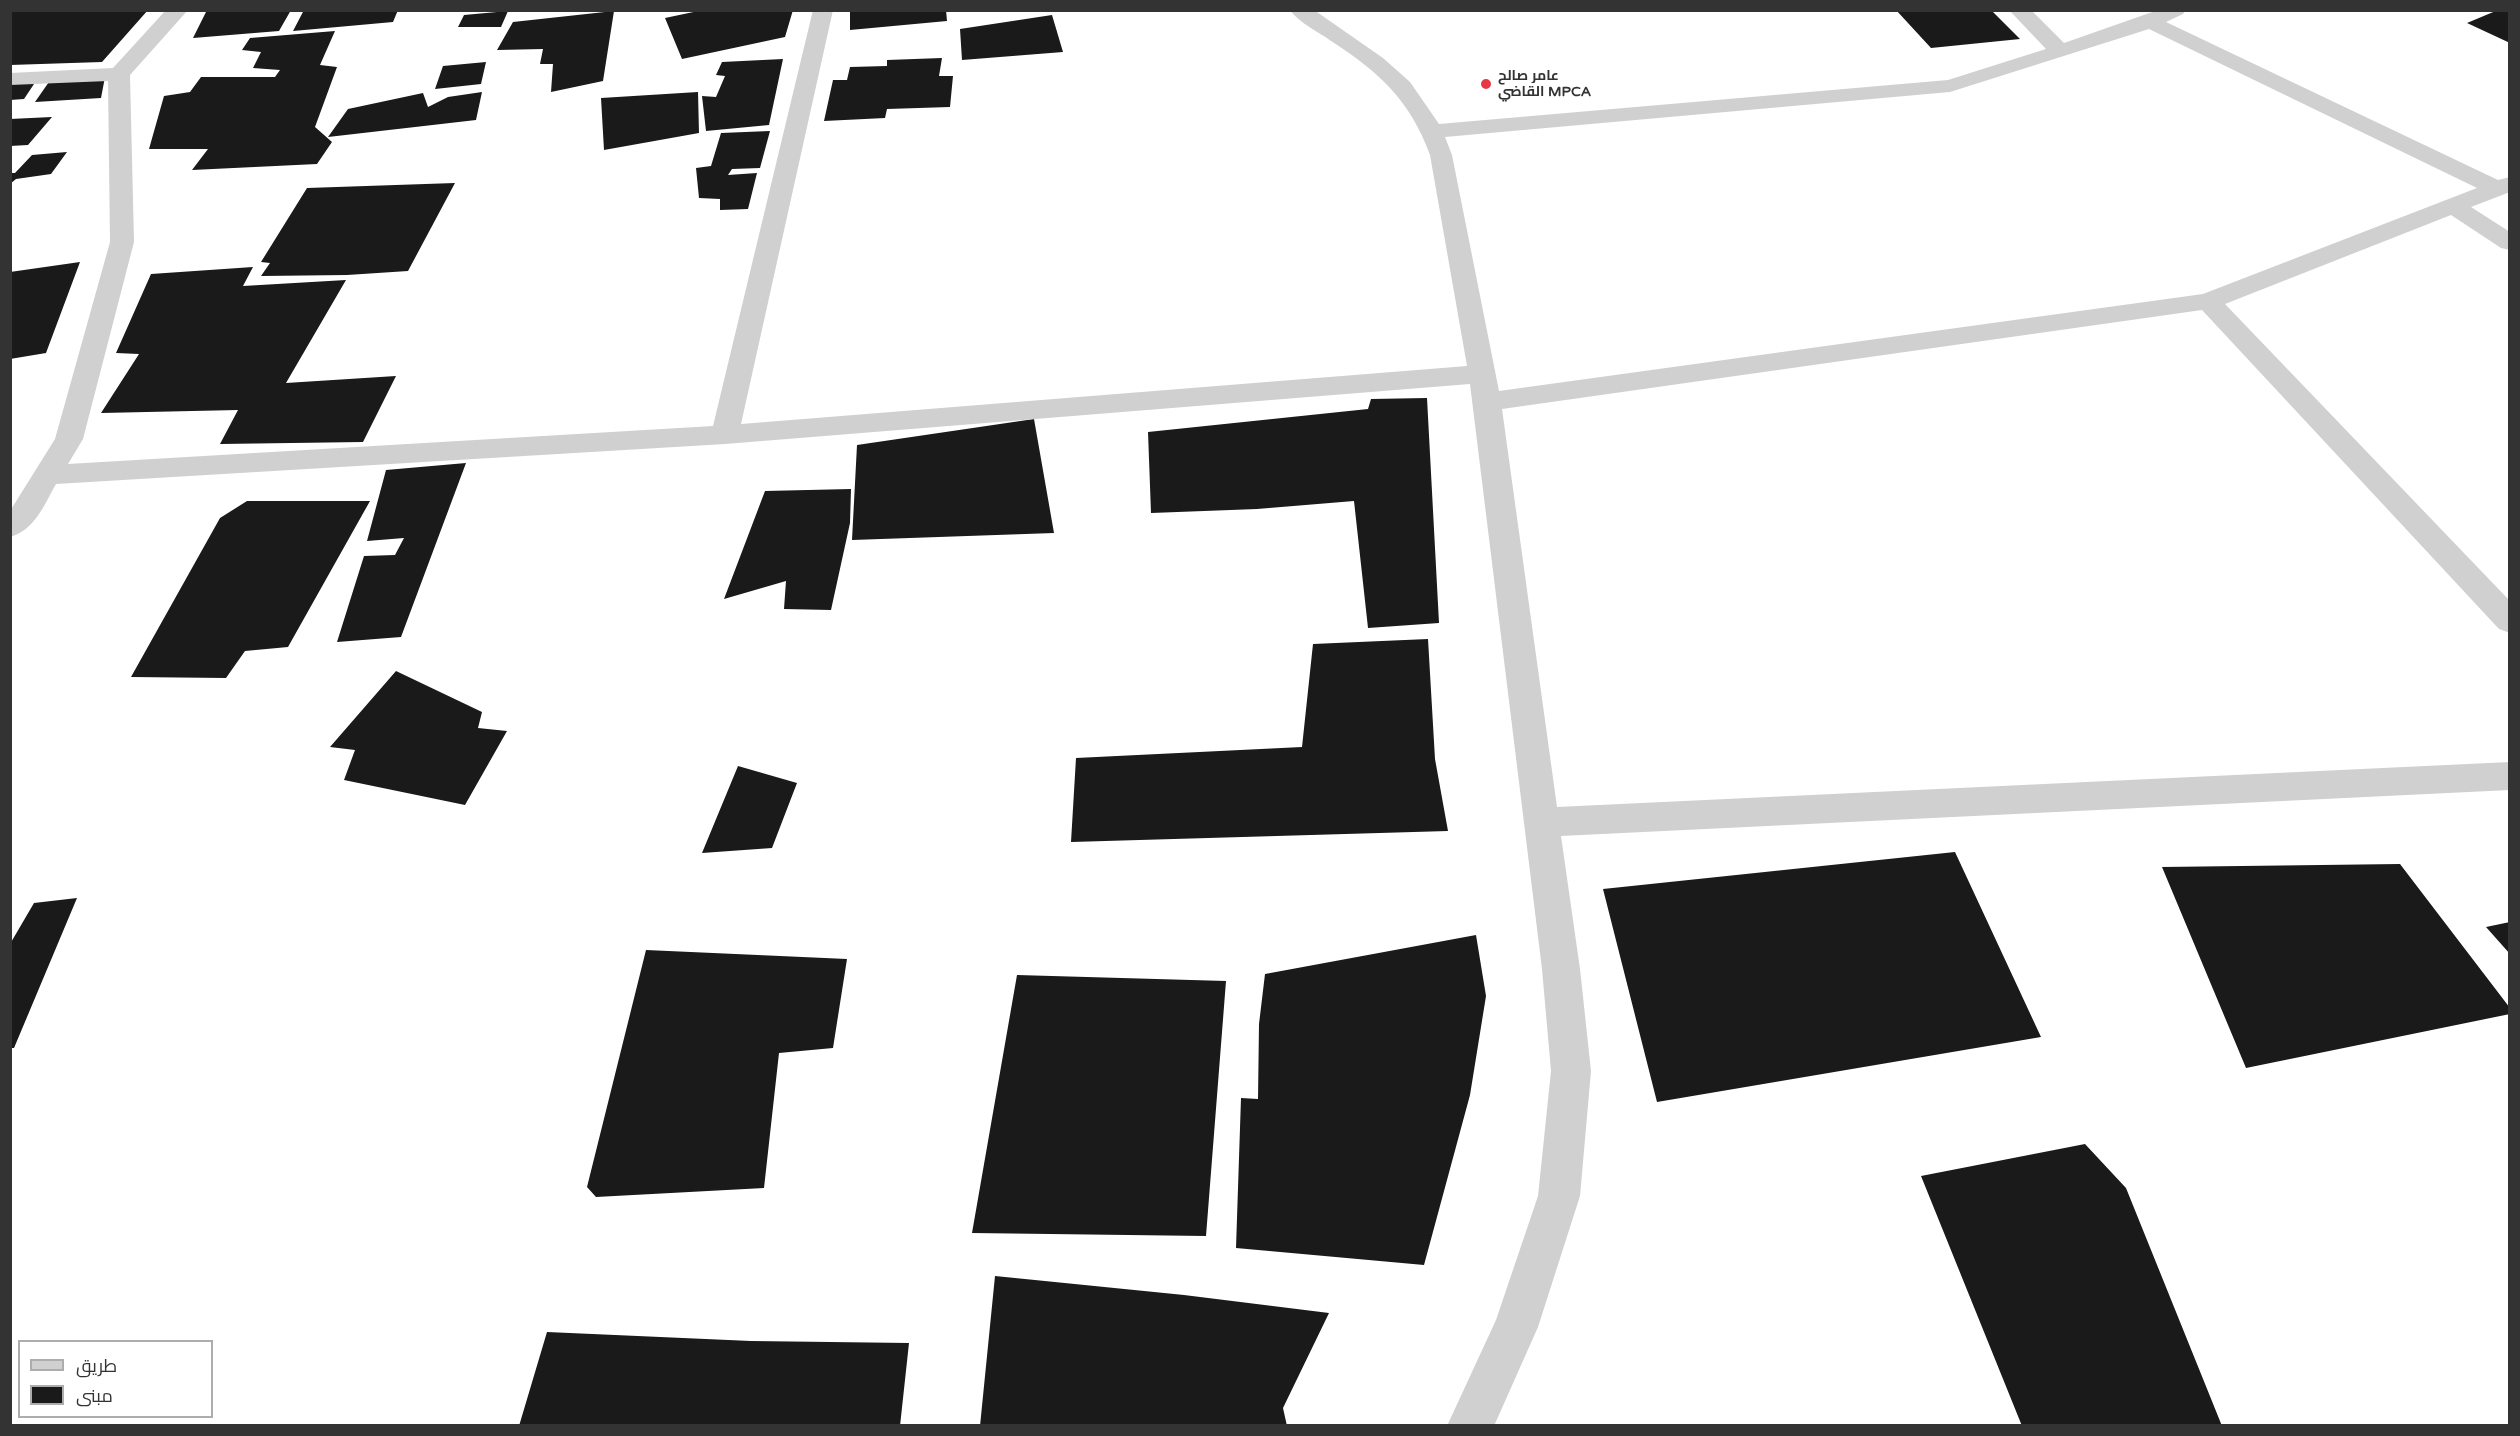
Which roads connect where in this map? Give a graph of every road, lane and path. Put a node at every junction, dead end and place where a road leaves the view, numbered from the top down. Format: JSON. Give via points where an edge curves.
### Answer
{"nodes":[{"id":1,"x":178,"y":10,"type":"edge"},
{"id":2,"x":823,"y":10,"type":"edge"},
{"id":3,"x":1300,"y":10,"type":"edge"},
{"id":4,"x":2019,"y":10,"type":"edge"},
{"id":5,"x":2176,"y":10,"type":"edge"},
{"id":6,"x":2150,"y":22,"type":"junction"},
{"id":7,"x":2060,"y":51,"type":"junction"},
{"id":8,"x":119,"y":74,"type":"junction"},
{"id":9,"x":10,"y":79,"type":"edge"},
{"id":10,"x":1432,"y":131,"type":"junction"},
{"id":11,"x":2503,"y":186,"type":"edge"},
{"id":12,"x":2453,"y":206,"type":"junction"},
{"id":13,"x":2510,"y":243,"type":"edge"},
{"id":14,"x":2208,"y":301,"type":"junction"},
{"id":15,"x":1484,"y":388,"type":"junction"},
{"id":16,"x":725,"y":435,"type":"junction"},
{"id":17,"x":47,"y":475,"type":"junction"},
{"id":18,"x":14,"y":521,"type":"edge"},
{"id":19,"x":2510,"y":621,"type":"edge"},
{"id":20,"x":2510,"y":776,"type":"edge"},
{"id":21,"x":1542,"y":822,"type":"junction"},
{"id":22,"x":1470,"y":1425,"type":"edge"}],
"edges":[{"from":1,"to":8,"type":"street"},
{"from":2,"to":16,"type":"street"},
{"from":3,"to":10,"type":"street","via":[[1382,69],[1413,99]]},
{"from":4,"to":7,"type":"street"},
{"from":5,"to":6,"type":"street"},
{"from":6,"to":7,"type":"street"},
{"from":6,"to":11,"type":"street"},
{"from":7,"to":10,"type":"street","via":[[1950,86]]},
{"from":8,"to":9,"type":"street"},
{"from":8,"to":17,"type":"street","via":[[122,242],[69,439]]},
{"from":10,"to":15,"type":"street","via":[[1441,154]]},
{"from":11,"to":12,"type":"street"},
{"from":12,"to":13,"type":"street"},
{"from":12,"to":14,"type":"street"},
{"from":14,"to":15,"type":"street"},
{"from":14,"to":19,"type":"street"},
{"from":15,"to":16,"type":"street"},
{"from":15,"to":21,"type":"street"},
{"from":16,"to":17,"type":"street"},
{"from":17,"to":18,"type":"street"},
{"from":20,"to":21,"type":"street"},
{"from":21,"to":22,"type":"street","via":[[1571,1071],[1559,1196],[1516,1327]]}]}
